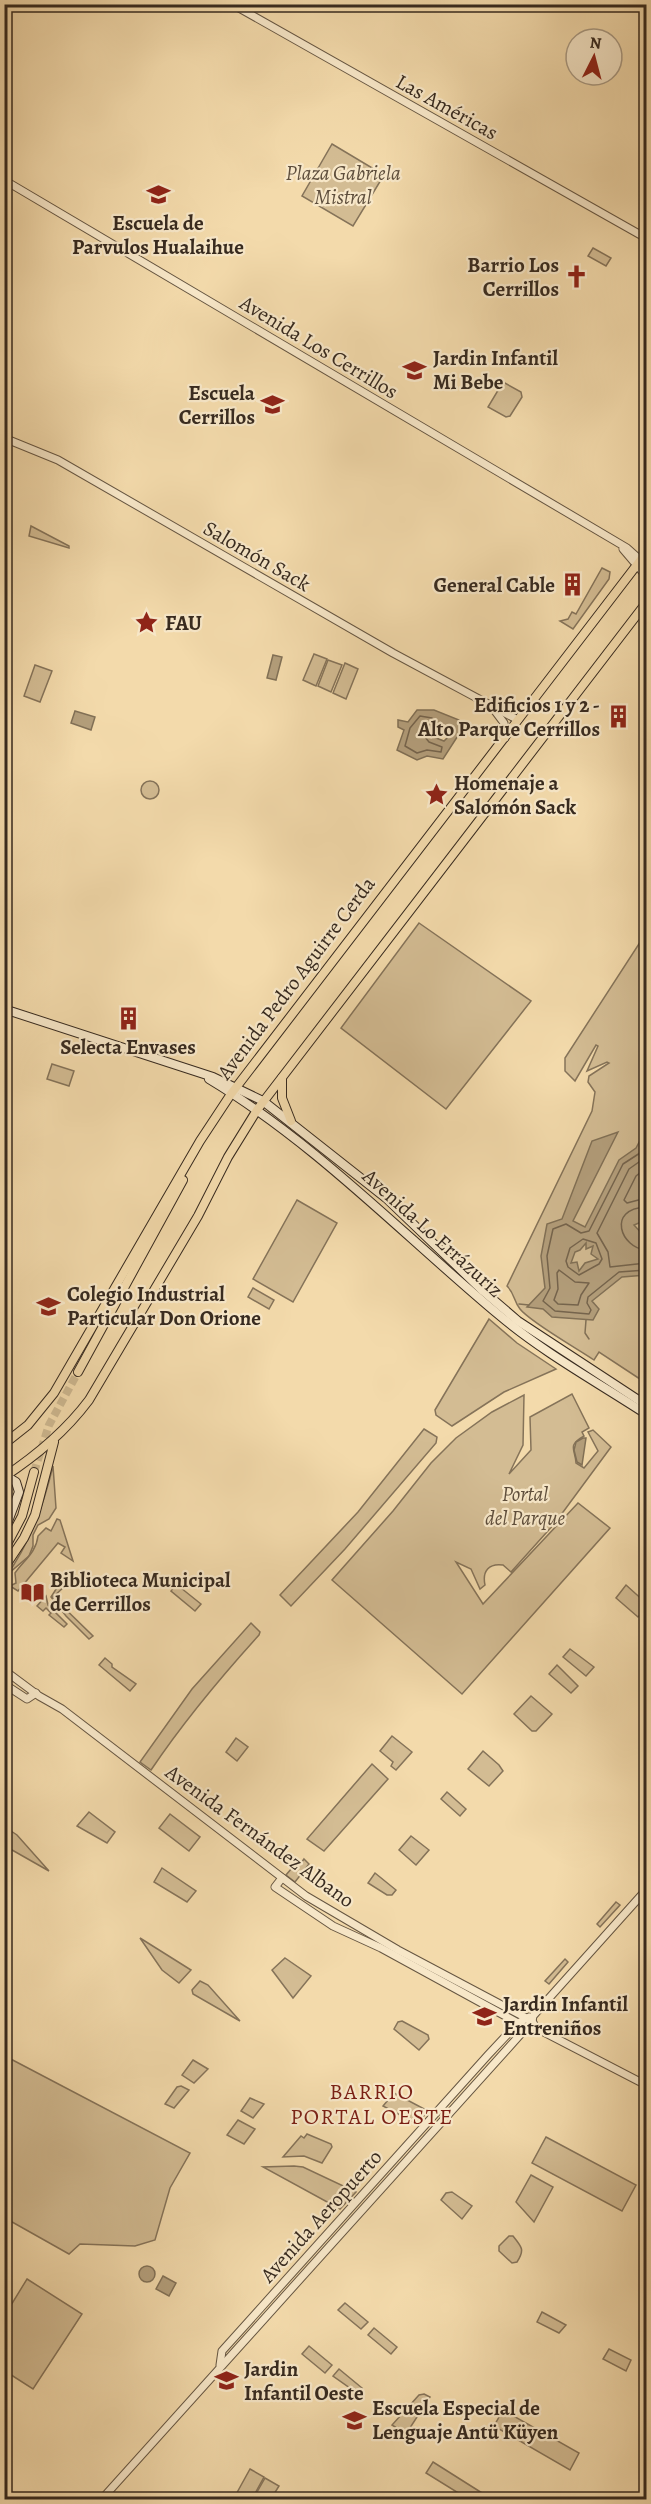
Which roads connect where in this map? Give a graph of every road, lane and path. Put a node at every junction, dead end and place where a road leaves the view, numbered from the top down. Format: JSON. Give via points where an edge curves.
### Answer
{"nodes":[{"id":1,"x":231,"y":4,"type":"edge"},
{"id":2,"x":4,"y":180,"type":"edge"},
{"id":3,"x":646,"y":238,"type":"edge"},
{"id":4,"x":4,"y":438,"type":"edge"},
{"id":5,"x":643,"y":560,"type":"edge"},
{"id":6,"x":646,"y":576,"type":"edge"},
{"id":7,"x":646,"y":603,"type":"edge"},
{"id":8,"x":491,"y":707,"type":"junction"},
{"id":9,"x":518,"y":720,"type":"junction"},
{"id":10,"x":505,"y":738,"type":"junction"},
{"id":11,"x":4,"y":1010,"type":"edge"},
{"id":12,"x":282,"y":1077,"type":"junction"},
{"id":13,"x":234,"y":1090,"type":"junction"},
{"id":14,"x":263,"y":1101,"type":"junction"},
{"id":15,"x":257,"y":1110,"type":"junction"},
{"id":16,"x":291,"y":1121,"type":"junction"},
{"id":17,"x":200,"y":1141,"type":"junction"},
{"id":18,"x":78,"y":1372,"type":"tunnel mouth"},
{"id":19,"x":646,"y":1405,"type":"edge"},
{"id":20,"x":646,"y":1414,"type":"edge"},
{"id":21,"x":56,"y":1439,"type":"junction"},
{"id":22,"x":4,"y":1444,"type":"edge"},
{"id":23,"x":34,"y":1472,"type":"tunnel mouth"},
{"id":24,"x":5,"y":1476,"type":"edge"},
{"id":25,"x":4,"y":1532,"type":"edge"},
{"id":26,"x":4,"y":1550,"type":"edge"},
{"id":27,"x":4,"y":1568,"type":"edge"},
{"id":28,"x":4,"y":1670,"type":"edge"},
{"id":29,"x":4,"y":1684,"type":"edge"},
{"id":30,"x":36,"y":1693,"type":"junction"},
{"id":31,"x":282,"y":1878,"type":"junction"},
{"id":32,"x":646,"y":1890,"type":"edge"},
{"id":33,"x":532,"y":2021,"type":"junction"},
{"id":34,"x":518,"y":2023,"type":"junction"},
{"id":35,"x":526,"y":2028,"type":"junction"},
{"id":36,"x":646,"y":2085,"type":"edge"},
{"id":37,"x":222,"y":2351,"type":"junction"},
{"id":38,"x":229,"y":2357,"type":"junction"},
{"id":39,"x":219,"y":2368,"type":"junction"},
{"id":40,"x":101,"y":2499,"type":"edge"}],
"edges":[{"from":1,"to":3,"type":"street","name":"Las Américas"},
{"from":2,"to":5,"type":"street","name":"Avenida Los Cerrillos"},
{"from":4,"to":8,"type":"street","name":"Salomón Sack","via":[[51,456]]},
{"from":5,"to":6,"type":"street","name":"Avenida Los Cerrillos"},
{"from":5,"to":9,"type":"main road","name":"Avenida Pedro Aguirre Cerda"},
{"from":7,"to":12,"type":"main road"},
{"from":8,"to":9,"type":"street","name":"Salomón Sack"},
{"from":8,"to":10,"type":"street","via":[[502,718]]},
{"from":9,"to":10,"type":"main road","name":"Avenida Pedro Aguirre Cerda"},
{"from":10,"to":13,"type":"main road","name":"Avenida Pedro Aguirre Cerda"},
{"from":11,"to":13,"type":"main road","name":"Avenida Lo Errázuriz","via":[[200,1074]]},
{"from":12,"to":14,"type":"main road"},
{"from":12,"to":16,"type":"main road","via":[[282,1098]]},
{"from":13,"to":14,"type":"main road","name":"Avenida Lo Errázuriz"},
{"from":13,"to":15,"type":"main road","name":"Avenida Lo Errázuriz"},
{"from":13,"to":17,"type":"main road","name":"Avenida Pedro Aguirre Cerda"},
{"from":14,"to":15,"type":"main road"},
{"from":14,"to":16,"type":"main road","name":"Avenida Lo Errázuriz"},
{"from":15,"to":20,"type":"main road","name":"Avenida Lo Errázuriz","via":[[359,1190],[510,1324]]},
{"from":15,"to":21,"type":"main road","via":[[103,1379]]},
{"from":16,"to":19,"type":"main road","name":"Avenida Lo Errázuriz","via":[[386,1198],[509,1313]]},
{"from":17,"to":18,"type":"main road","via":[[178,1191]]},
{"from":17,"to":22,"type":"main road","name":"Avenida Pedro Aguirre Cerda","via":[[54,1393],[28,1425]]},
{"from":21,"to":24,"type":"main road"},
{"from":21,"to":27,"type":"main road","via":[[35,1515]]},
{"from":23,"to":26,"type":"main road","via":[[22,1516]]},
{"from":24,"to":25,"type":"main road","via":[[17,1484],[19,1492]]},
{"from":28,"to":30,"type":"street","name":"Avenida Fernández Albano"},
{"from":29,"to":30,"type":"street","name":"Avenida Fernández Albano","via":[[27,1699]]},
{"from":30,"to":31,"type":"street","name":"Avenida Fernández Albano"},
{"from":31,"to":33,"type":"street","name":"Avenida Fernández Albano","via":[[332,1913]]},
{"from":31,"to":34,"type":"street","name":"Avenida Fernández Albano","via":[[275,1887],[333,1926]]},
{"from":32,"to":33,"type":"street","name":"Avenida Aeropuerto"},
{"from":33,"to":34,"type":"street","name":"Avenida Aeropuerto"},
{"from":33,"to":35,"type":"street","name":"Avenida Fernández Albano"},
{"from":33,"to":36,"type":"street","name":"Avenida Fernández Albano"},
{"from":34,"to":35,"type":"street","name":"Avenida Fernández Albano"},
{"from":34,"to":37,"type":"street","name":"Avenida Aeropuerto"},
{"from":35,"to":38,"type":"street","name":"Avenida Aeropuerto"},
{"from":37,"to":38,"type":"street"},
{"from":37,"to":39,"type":"street"},
{"from":38,"to":39,"type":"street","name":"Avenida Aeropuerto"},
{"from":39,"to":40,"type":"street","name":"Avenida Aeropuerto"}]}
